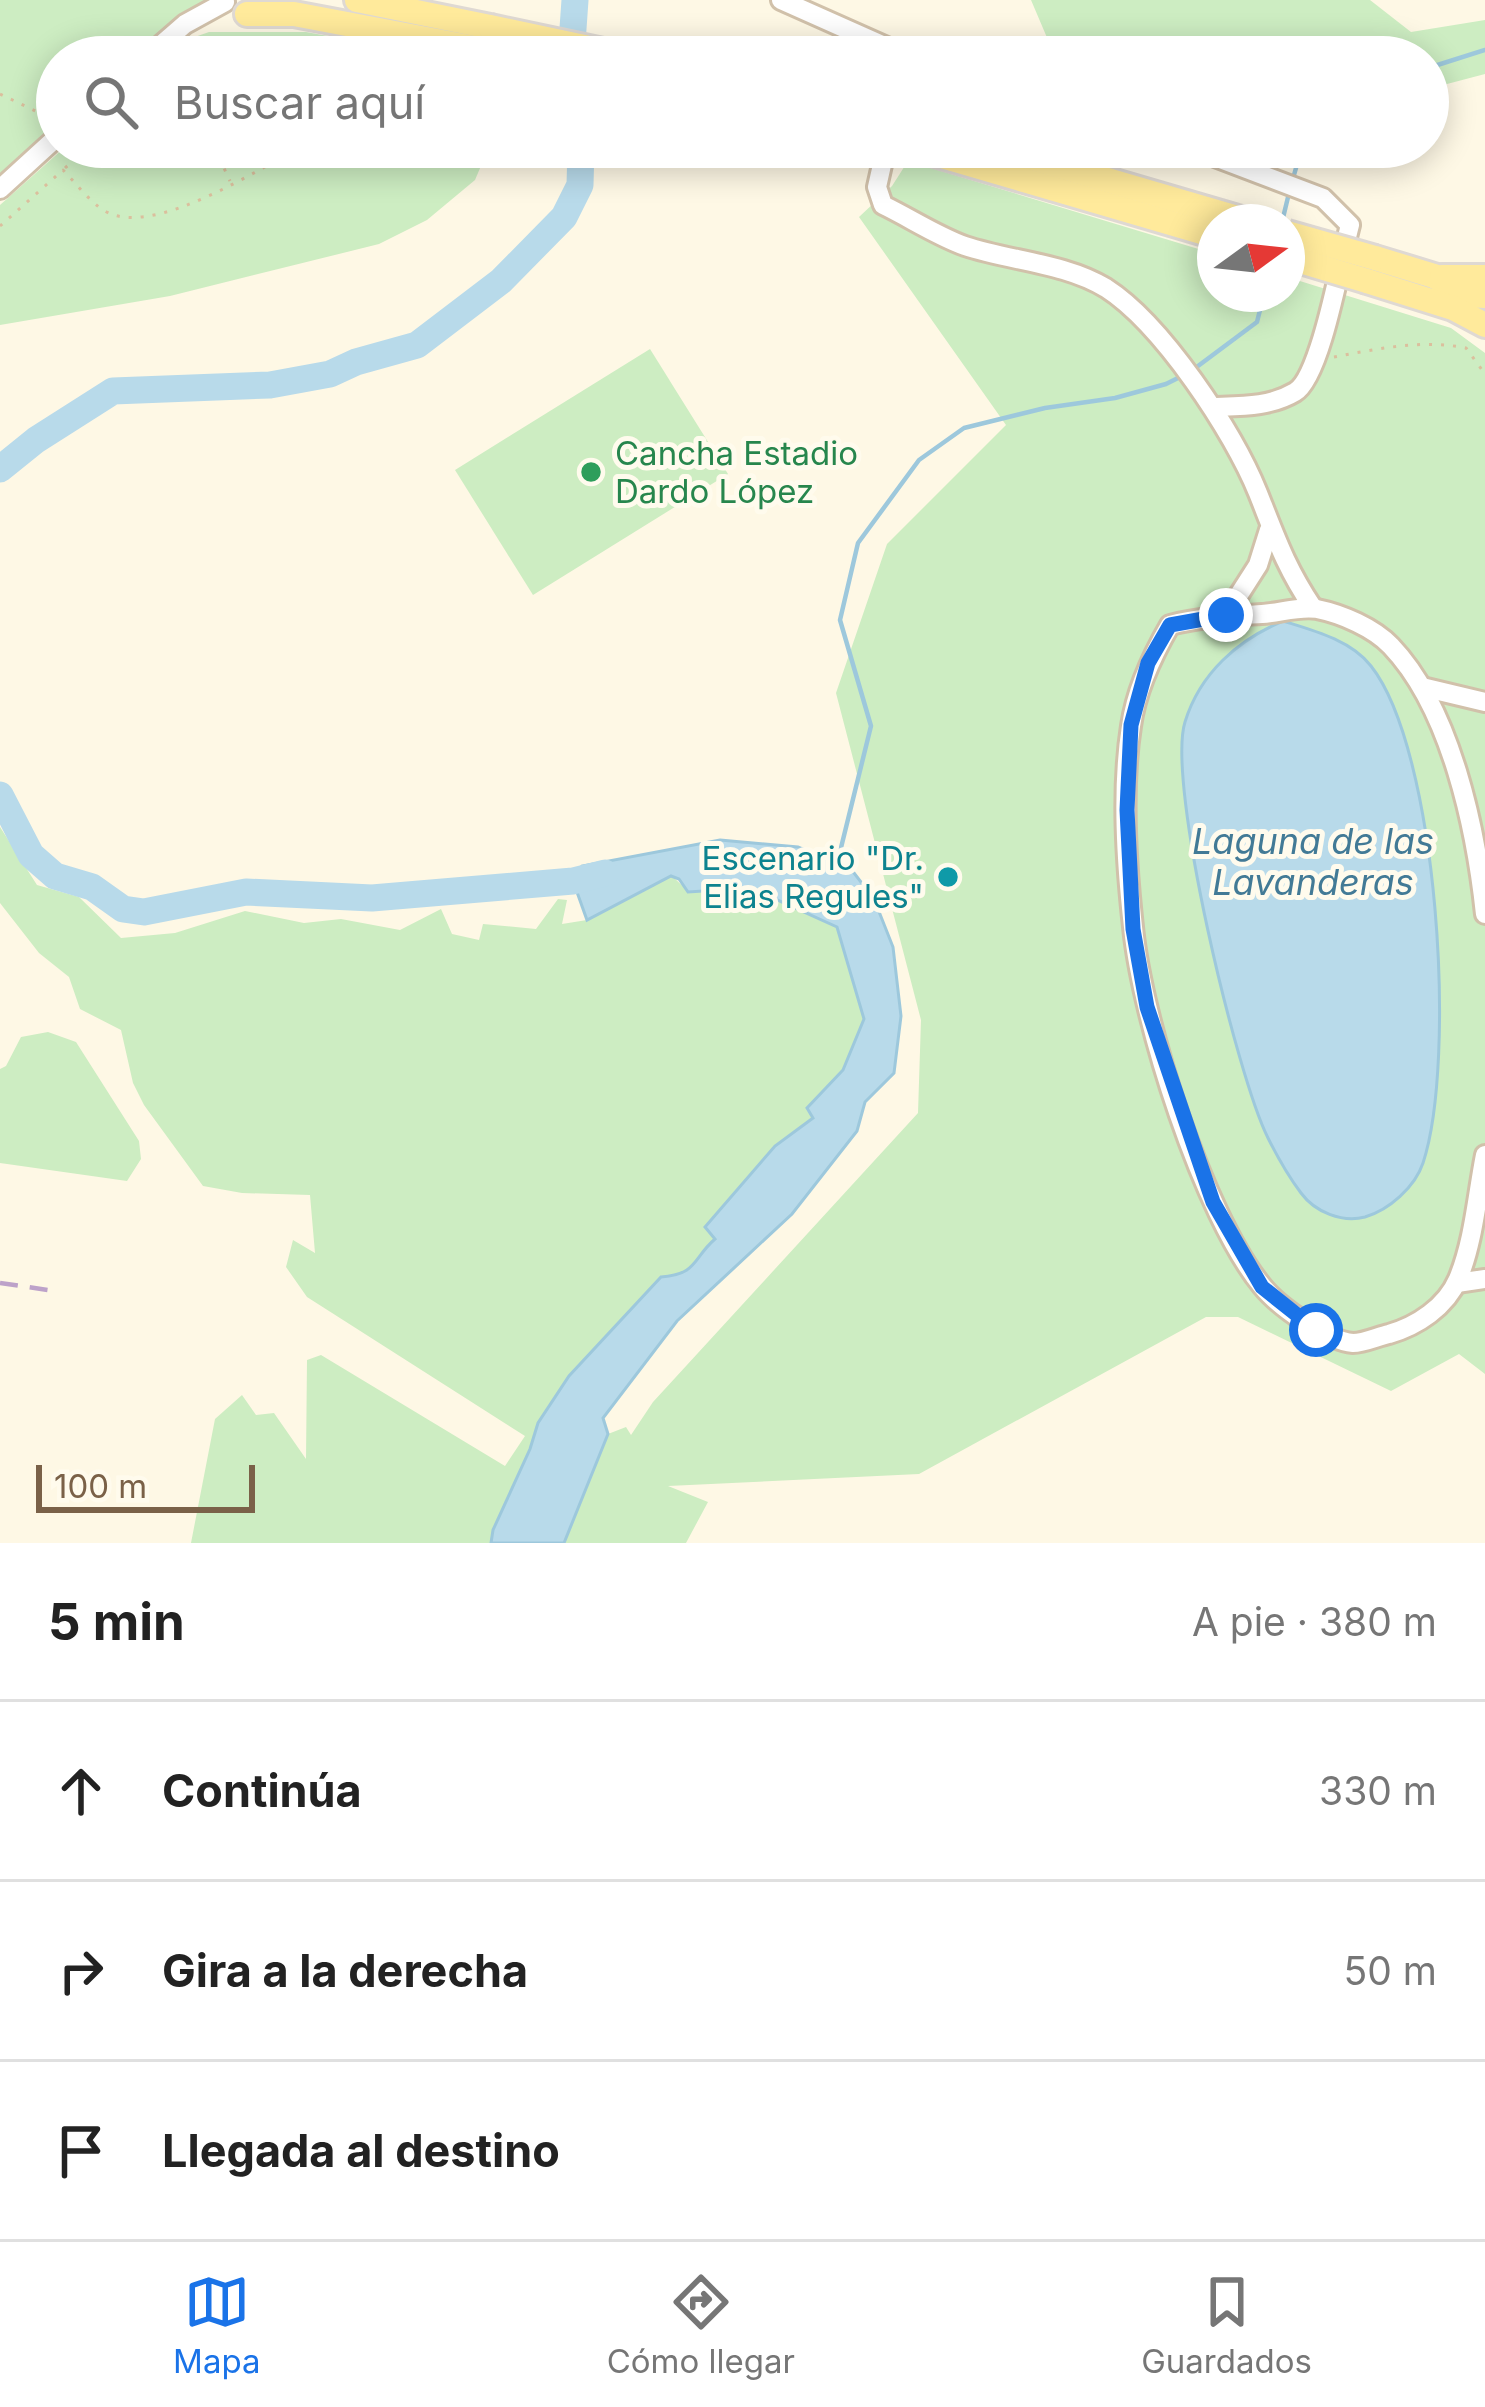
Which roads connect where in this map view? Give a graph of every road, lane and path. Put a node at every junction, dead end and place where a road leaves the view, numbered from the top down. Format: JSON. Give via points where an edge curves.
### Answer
{"nodes":[{"id":1,"x":781,"y":0,"type":"edge"},
{"id":2,"x":371,"y":1,"type":"edge"},
{"id":3,"x":240,"y":4,"type":"edge"},
{"id":4,"x":171,"y":36,"type":"edge"},
{"id":5,"x":468,"y":36,"type":"edge"},
{"id":6,"x":478,"y":36,"type":"edge"},
{"id":7,"x":862,"y":36,"type":"edge"},
{"id":8,"x":0,"y":94,"type":"edge"},
{"id":9,"x":36,"y":111,"type":"edge"},
{"id":10,"x":36,"y":156,"type":"edge"},
{"id":11,"x":224,"y":168,"type":"edge"},
{"id":12,"x":260,"y":168,"type":"edge"},
{"id":13,"x":881,"y":168,"type":"edge"},
{"id":14,"x":983,"y":168,"type":"edge"},
{"id":15,"x":1066,"y":168,"type":"edge"},
{"id":16,"x":1244,"y":168,"type":"edge"},
{"id":17,"x":63,"y":170,"type":"joint"},
{"id":18,"x":231,"y":182,"type":"junction"},
{"id":19,"x":0,"y":189,"type":"edge"},
{"id":20,"x":1197,"y":206,"type":"edge"},
{"id":21,"x":0,"y":226,"type":"edge"},
{"id":22,"x":1197,"y":231,"type":"edge"},
{"id":23,"x":1305,"y":240,"type":"edge"},
{"id":24,"x":1305,"y":260,"type":"edge"},
{"id":25,"x":1371,"y":269,"type":"junction"},
{"id":26,"x":1434,"y":276,"type":"junction"},
{"id":27,"x":1485,"y":277,"type":"edge"},
{"id":28,"x":1485,"y":296,"type":"edge"},
{"id":29,"x":1485,"y":325,"type":"edge"},
{"id":30,"x":1317,"y":360,"type":"junction"},
{"id":31,"x":1485,"y":374,"type":"edge"},
{"id":32,"x":1213,"y":407,"type":"junction"},
{"id":33,"x":1270,"y":530,"type":"junction"},
{"id":34,"x":1313,"y":608,"type":"junction"},
{"id":35,"x":1226,"y":615,"type":"junction"},
{"id":36,"x":1422,"y":687,"type":"junction"},
{"id":37,"x":1485,"y":702,"type":"edge"},
{"id":38,"x":1485,"y":810,"type":"edge"},
{"id":39,"x":1473,"y":832,"type":"junction"},
{"id":40,"x":1482,"y":852,"type":"edge"},
{"id":41,"x":1485,"y":914,"type":"edge"},
{"id":42,"x":1485,"y":1154,"type":"edge"},
{"id":43,"x":1485,"y":1280,"type":"edge"},
{"id":44,"x":1457,"y":1283,"type":"junction"}],
"edges":[{"from":1,"to":7,"type":"street"},
{"from":2,"to":6,"type":"main road"},
{"from":3,"to":4,"type":"street"},
{"from":3,"to":5,"type":"main road"},
{"from":8,"to":9,"type":"path"},
{"from":10,"to":19,"type":"street"},
{"from":11,"to":18,"type":"path"},
{"from":12,"to":18,"type":"path"},
{"from":13,"to":32,"type":"street","via":[[883,205],[962,245],[1104,287],[1177,358]]},
{"from":14,"to":22,"type":"main road"},
{"from":15,"to":20,"type":"main road"},
{"from":16,"to":30,"type":"street","via":[[1324,198],[1350,225]]},
{"from":17,"to":18,"type":"path","via":[[109,214],[128,218],[149,218]]},
{"from":17,"to":21,"type":"path"},
{"from":23,"to":25,"type":"main road","bridge":true},
{"from":24,"to":25,"type":"main road","bridge":true},
{"from":25,"to":26,"type":"main road"},
{"from":25,"to":29,"type":"main road"},
{"from":26,"to":27,"type":"main road"},
{"from":26,"to":28,"type":"main road"},
{"from":30,"to":31,"type":"path","via":[[1450,344],[1466,348]]},
{"from":30,"to":32,"type":"street","via":[[1300,390],[1268,404]]},
{"from":32,"to":33,"type":"street"},
{"from":33,"to":34,"type":"street"},
{"from":33,"to":35,"type":"street"},
{"from":34,"to":35,"type":"street"},
{"from":34,"to":36,"type":"street","via":[[1389,643]]},
{"from":35,"to":44,"type":"street","via":[[1170,625],[1148,663],[1131,725],[1133,929],[1175,1099],[1213,1202],[1262,1287],[1316,1330],[1354,1343],[1397,1331],[1439,1309]]},
{"from":36,"to":37,"type":"street"},
{"from":36,"to":39,"type":"street"},
{"from":38,"to":39,"type":"street"},
{"from":39,"to":40,"type":"street"},
{"from":40,"to":41,"type":"street"},
{"from":42,"to":44,"type":"street"},
{"from":43,"to":44,"type":"street"}]}
